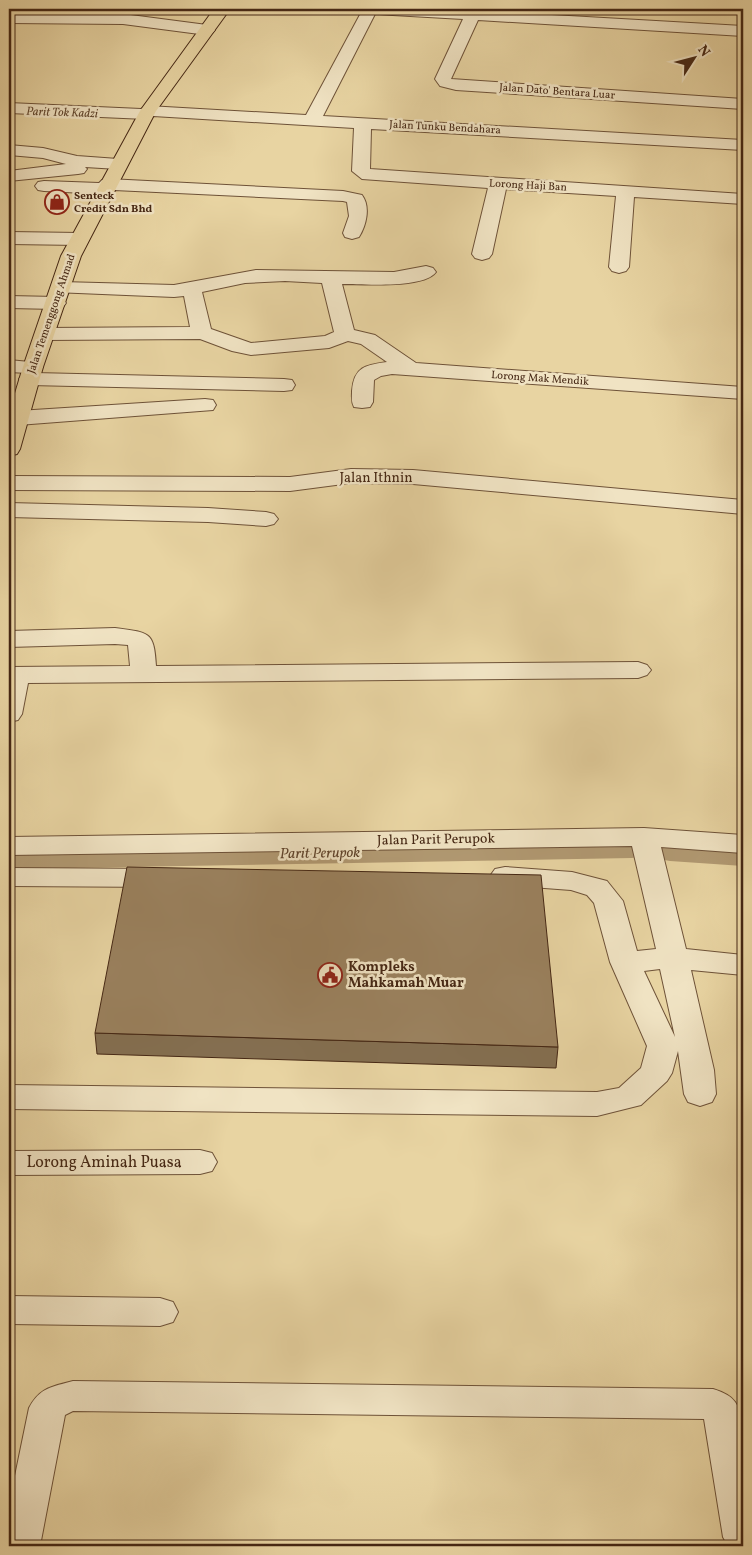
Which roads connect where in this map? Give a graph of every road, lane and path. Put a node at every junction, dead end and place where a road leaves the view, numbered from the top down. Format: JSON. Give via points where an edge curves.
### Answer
{"nodes":[{"id":1,"x":222,"y":9,"type":"edge"},
{"id":2,"x":370,"y":9,"type":"edge"},
{"id":3,"x":375,"y":9,"type":"edge"},
{"id":4,"x":474,"y":12,"type":"edge"},
{"id":5,"x":9,"y":18,"type":"edge"},
{"id":6,"x":206,"y":30,"type":"junction"},
{"id":7,"x":743,"y":31,"type":"edge"},
{"id":8,"x":743,"y":104,"type":"edge"},
{"id":9,"x":9,"y":108,"type":"edge"},
{"id":10,"x":147,"y":113,"type":"junction"},
{"id":11,"x":312,"y":120,"type":"junction"},
{"id":12,"x":363,"y":124,"type":"junction"},
{"id":13,"x":743,"y":145,"type":"edge"},
{"id":14,"x":9,"y":150,"type":"edge"},
{"id":15,"x":9,"y":176,"type":"edge"},
{"id":16,"x":111,"y":177,"type":"junction"},
{"id":17,"x":9,"y":184,"type":"edge"},
{"id":18,"x":498,"y":184,"type":"junction"},
{"id":19,"x":625,"y":192,"type":"junction"},
{"id":20,"x":743,"y":198,"type":"edge"},
{"id":21,"x":352,"y":234,"type":"dead end"},
{"id":22,"x":9,"y":238,"type":"edge"},
{"id":23,"x":80,"y":239,"type":"junction"},
{"id":24,"x":482,"y":254,"type":"dead end"},
{"id":25,"x":619,"y":267,"type":"dead end"},
{"id":26,"x":426,"y":272,"type":"dead end"},
{"id":27,"x":330,"y":279,"type":"junction"},
{"id":28,"x":192,"y":289,"type":"junction"},
{"id":29,"x":58,"y":295,"type":"junction"},
{"id":30,"x":9,"y":302,"type":"edge"},
{"id":31,"x":143,"y":312,"type":"junction"},
{"id":32,"x":202,"y":333,"type":"junction"},
{"id":33,"x":45,"y":334,"type":"junction"},
{"id":34,"x":344,"y":334,"type":"junction"},
{"id":35,"x":9,"y":366,"type":"edge"},
{"id":36,"x":412,"y":370,"type":"junction"},
{"id":37,"x":32,"y":373,"type":"junction"},
{"id":38,"x":284,"y":385,"type":"dead end"},
{"id":39,"x":743,"y":393,"type":"edge"},
{"id":40,"x":362,"y":402,"type":"dead end"},
{"id":41,"x":205,"y":405,"type":"dead end"},
{"id":42,"x":18,"y":418,"type":"junction"},
{"id":43,"x":9,"y":449,"type":"edge"},
{"id":44,"x":9,"y":484,"type":"edge"},
{"id":45,"x":743,"y":507,"type":"edge"},
{"id":46,"x":9,"y":510,"type":"edge"},
{"id":47,"x":266,"y":519,"type":"dead end"},
{"id":48,"x":9,"y":639,"type":"edge"},
{"id":49,"x":638,"y":670,"type":"dead end"},
{"id":50,"x":143,"y":674,"type":"junction"},
{"id":51,"x":13,"y":675,"type":"edge"},
{"id":52,"x":9,"y":714,"type":"edge"},
{"id":53,"x":644,"y":837,"type":"junction"},
{"id":54,"x":743,"y":844,"type":"edge"},
{"id":55,"x":72,"y":845,"type":"junction"},
{"id":56,"x":9,"y":846,"type":"edge"},
{"id":57,"x":477,"y":876,"type":"edge"},
{"id":58,"x":9,"y":877,"type":"edge"},
{"id":59,"x":193,"y":877,"type":"edge"},
{"id":60,"x":66,"y":878,"type":"junction"},
{"id":61,"x":673,"y":958,"type":"junction"},
{"id":62,"x":625,"y":962,"type":"junction"},
{"id":63,"x":743,"y":965,"type":"edge"},
{"id":64,"x":700,"y":1094,"type":"dead end"},
{"id":65,"x":9,"y":1097,"type":"edge"},
{"id":66,"x":200,"y":1162,"type":"dead end"},
{"id":67,"x":9,"y":1163,"type":"edge"},
{"id":68,"x":9,"y":1310,"type":"edge"},
{"id":69,"x":160,"y":1312,"type":"dead end"},
{"id":70,"x":743,"y":1537,"type":"edge"},
{"id":71,"x":20,"y":1546,"type":"edge"}],
"edges":[{"from":1,"to":6,"type":"main road","name":"Jalan Temenggong Ahmad"},
{"from":2,"to":11,"type":"street"},
{"from":3,"to":4,"type":"street"},
{"from":4,"to":7,"type":"street"},
{"from":4,"to":8,"type":"street","name":"Jalan Dato' Bentara Luar","via":[[443,79],[446,82]]},
{"from":5,"to":6,"type":"street","via":[[123,19]]},
{"from":6,"to":10,"type":"main road","name":"Jalan Temenggong Ahmad"},
{"from":9,"to":10,"type":"street","name":"Jalan Tunku Bendahara"},
{"from":10,"to":11,"type":"street","name":"Jalan Tunku Bendahara"},
{"from":10,"to":16,"type":"main road","name":"Jalan Temenggong Ahmad"},
{"from":11,"to":12,"type":"street","name":"Jalan Tunku Bendahara"},
{"from":12,"to":13,"type":"street","name":"Jalan Tunku Bendahara"},
{"from":12,"to":18,"type":"street","name":"Lorong Haji Ban","via":[[361,171],[368,175]]},
{"from":14,"to":16,"type":"street","via":[[77,161]]},
{"from":15,"to":16,"type":"street","via":[[64,169]]},
{"from":16,"to":17,"type":"street"},
{"from":16,"to":21,"type":"street","via":[[356,199],[358,216]]},
{"from":16,"to":23,"type":"main road","name":"Jalan Temenggong Ahmad"},
{"from":18,"to":19,"type":"street","name":"Lorong Haji Ban"},
{"from":18,"to":24,"type":"street"},
{"from":19,"to":20,"type":"street","name":"Lorong Haji Ban"},
{"from":19,"to":25,"type":"street"},
{"from":22,"to":23,"type":"street"},
{"from":23,"to":29,"type":"main road","name":"Jalan Temenggong Ahmad"},
{"from":26,"to":27,"type":"street","via":[[408,278]]},
{"from":27,"to":28,"type":"street","via":[[258,276],[232,278]]},
{"from":27,"to":34,"type":"street"},
{"from":28,"to":31,"type":"street","via":[[174,291]]},
{"from":28,"to":32,"type":"street"},
{"from":29,"to":30,"type":"street"},
{"from":29,"to":31,"type":"street"},
{"from":29,"to":33,"type":"main road","name":"Jalan Temenggong Ahmad"},
{"from":31,"to":32,"type":"street"},
{"from":31,"to":33,"type":"street"},
{"from":32,"to":34,"type":"street","via":[[239,347],[251,348],[328,342]]},
{"from":33,"to":37,"type":"main road","name":"Jalan Temenggong Ahmad"},
{"from":34,"to":36,"type":"street","via":[[368,339]]},
{"from":35,"to":37,"type":"street"},
{"from":36,"to":39,"type":"street","name":"Lorong Mak Mendik"},
{"from":36,"to":40,"type":"street","name":"Lorong Mak Mendik","via":[[376,370],[364,377]]},
{"from":37,"to":38,"type":"street"},
{"from":37,"to":42,"type":"main road","name":"Jalan Temenggong Ahmad"},
{"from":41,"to":42,"type":"street"},
{"from":42,"to":43,"type":"main road","name":"Jalan Temenggong Ahmad"},
{"from":44,"to":45,"type":"street","name":"Jalan Ithnin","via":[[290,484],[351,476],[413,477]]},
{"from":46,"to":47,"type":"street"},
{"from":48,"to":50,"type":"street","via":[[115,636],[136,639],[142,644]]},
{"from":49,"to":50,"type":"street"},
{"from":50,"to":51,"type":"street"},
{"from":51,"to":52,"type":"street"},
{"from":53,"to":54,"type":"street","name":"Jalan Parit Perupok"},
{"from":53,"to":55,"type":"street","name":"Jalan Parit Perupok"},
{"from":53,"to":61,"type":"street"},
{"from":55,"to":56,"type":"street","name":"Jalan Parit Perupok"},
{"from":55,"to":60,"type":"street"},
{"from":57,"to":62,"type":"street","via":[[535,877],[572,881],[597,888],[608,901]]},
{"from":58,"to":60,"type":"street"},
{"from":59,"to":60,"type":"street"},
{"from":61,"to":62,"type":"street"},
{"from":61,"to":63,"type":"street"},
{"from":61,"to":64,"type":"street","via":[[698,1070]]},
{"from":62,"to":65,"type":"street","via":[[663,1046],[656,1073],[629,1097],[597,1104]]},
{"from":66,"to":67,"type":"street","name":"Lorong Aminah Puasa"},
{"from":68,"to":69,"type":"street"},
{"from":70,"to":71,"type":"street","via":[[722,1414],[713,1404],[73,1396],[55,1401],[48,1408]]}]}
